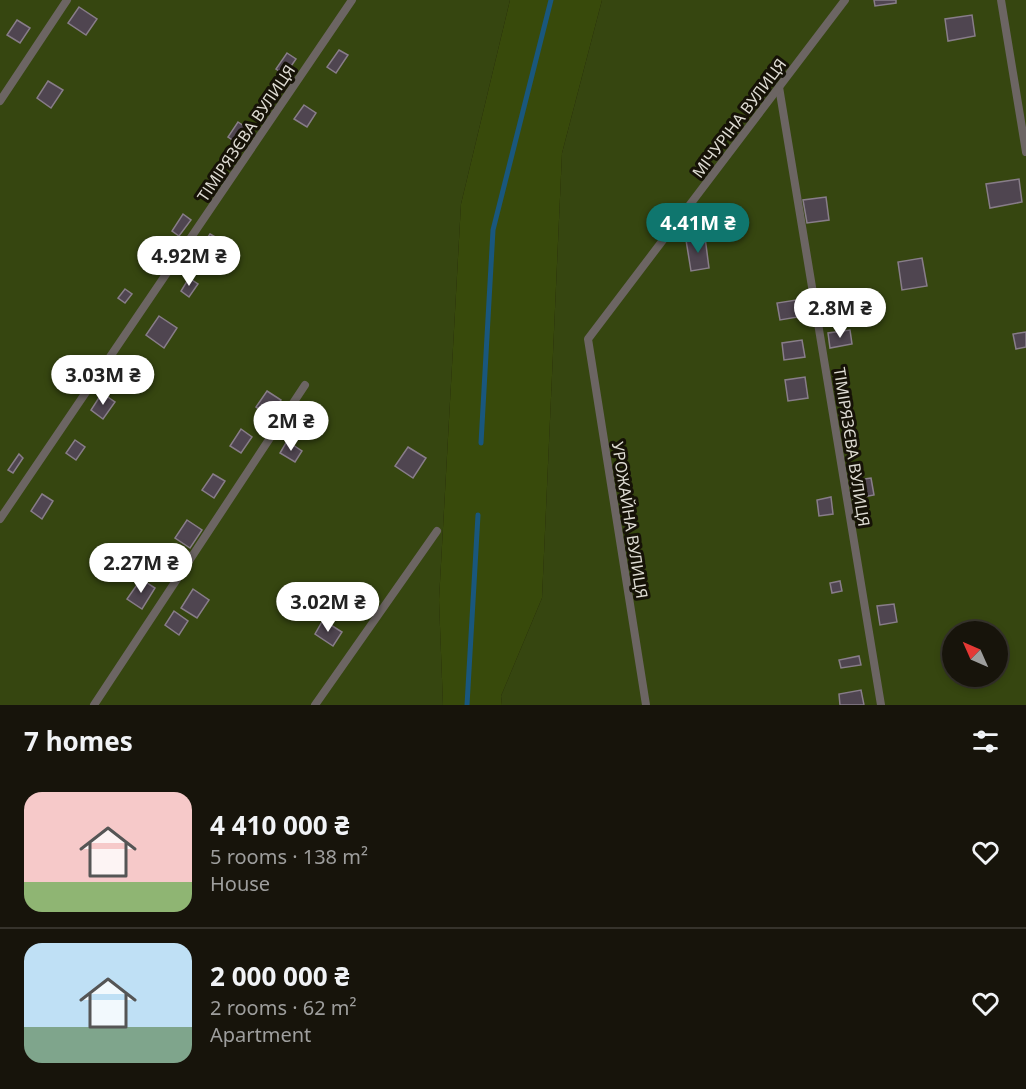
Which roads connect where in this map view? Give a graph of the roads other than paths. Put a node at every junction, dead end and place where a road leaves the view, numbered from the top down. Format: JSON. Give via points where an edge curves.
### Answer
{"nodes":[{"id":1,"x":67,"y":0,"type":"edge"},
{"id":2,"x":352,"y":0,"type":"edge"},
{"id":3,"x":845,"y":0,"type":"edge"},
{"id":4,"x":1001,"y":0,"type":"edge"},
{"id":5,"x":779,"y":87,"type":"junction"},
{"id":6,"x":0,"y":101,"type":"edge"},
{"id":7,"x":1026,"y":152,"type":"edge"},
{"id":8,"x":588,"y":339,"type":"joint"},
{"id":9,"x":305,"y":385,"type":"dead end"},
{"id":10,"x":0,"y":519,"type":"edge"},
{"id":11,"x":437,"y":531,"type":"dead end"},
{"id":12,"x":94,"y":705,"type":"edge"},
{"id":13,"x":315,"y":705,"type":"edge"},
{"id":14,"x":645,"y":705,"type":"edge"},
{"id":15,"x":881,"y":705,"type":"edge"}],
"edges":[{"from":1,"to":6,"type":"lane"},
{"from":2,"to":10,"type":"lane","name":"ТІМІРЯЗЄВА ВУЛИЦЯ"},
{"from":3,"to":5,"type":"lane","name":"МІЧУРІНА ВУЛИЦЯ"},
{"from":4,"to":7,"type":"lane"},
{"from":5,"to":8,"type":"lane","name":"МІЧУРІНА ВУЛИЦЯ"},
{"from":5,"to":15,"type":"lane","name":"ТІМІРЯЗЄВА ВУЛИЦЯ"},
{"from":8,"to":14,"type":"lane","name":"УРОЖАЙНА ВУЛИЦЯ"},
{"from":9,"to":12,"type":"lane"},
{"from":11,"to":13,"type":"lane"}]}
